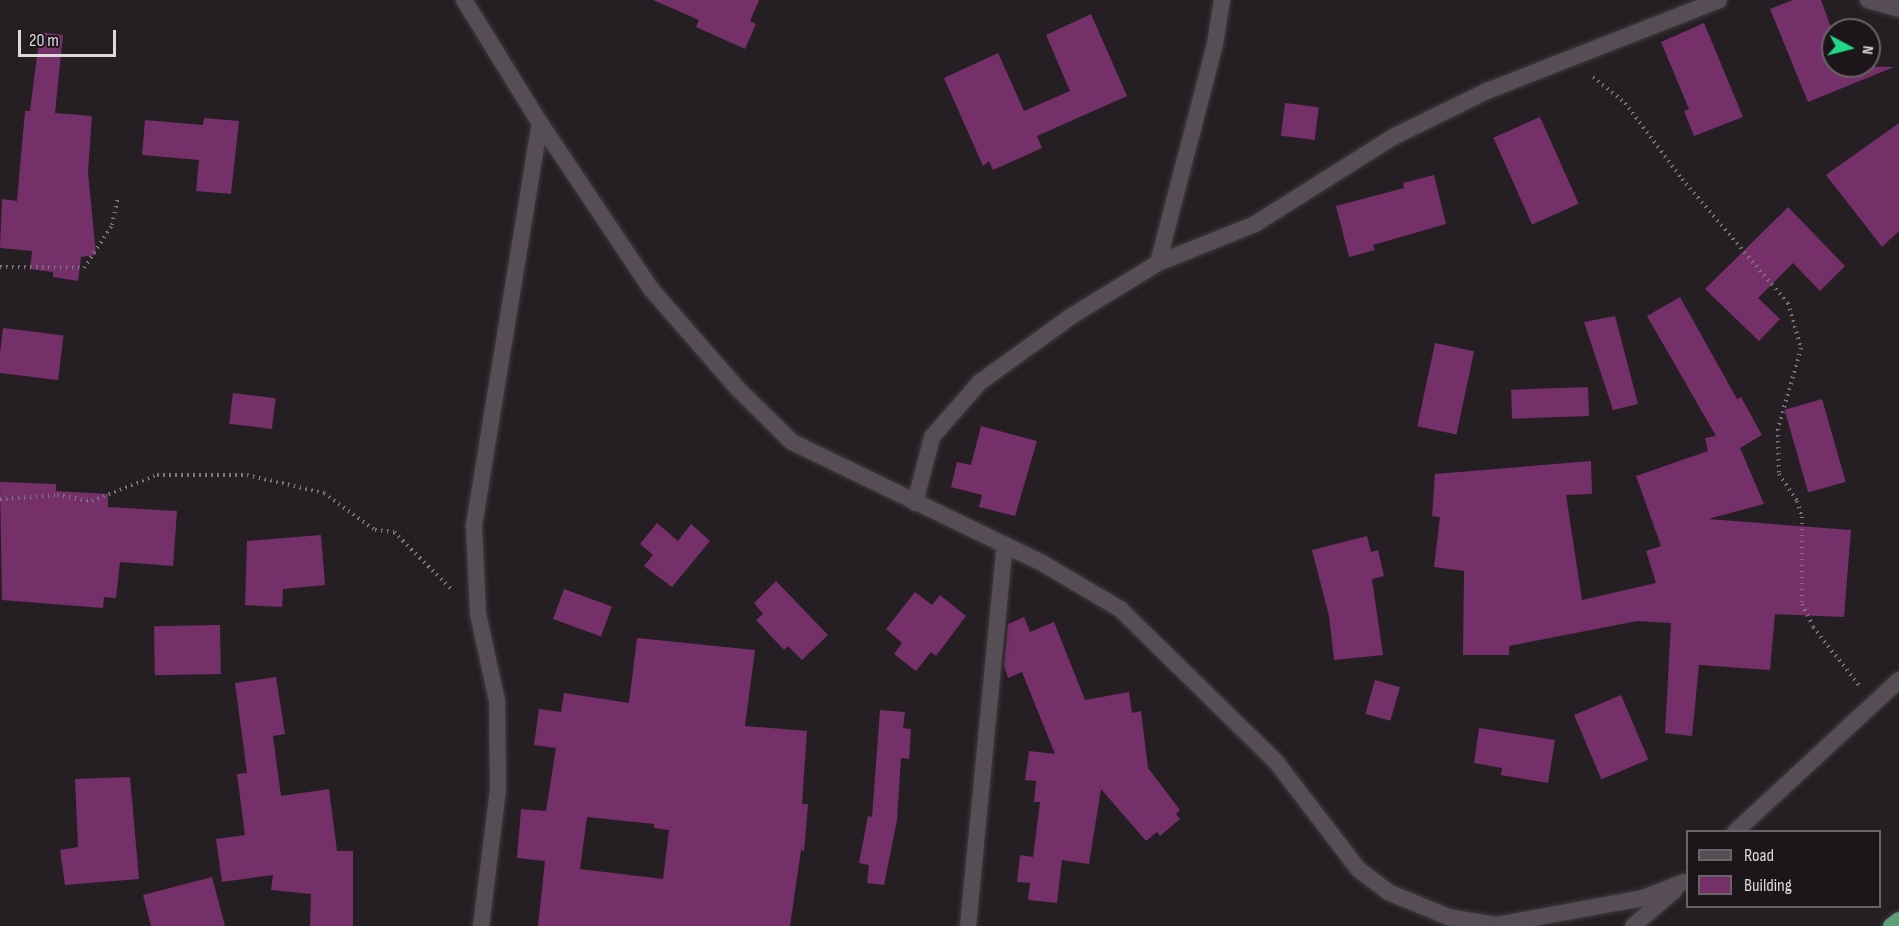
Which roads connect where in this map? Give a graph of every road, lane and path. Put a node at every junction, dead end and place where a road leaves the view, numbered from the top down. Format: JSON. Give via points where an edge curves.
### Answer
{"nodes":[{"id":1,"x":464,"y":0,"type":"edge"},
{"id":2,"x":1222,"y":0,"type":"edge"},
{"id":3,"x":1719,"y":0,"type":"edge"},
{"id":4,"x":1868,"y":0,"type":"edge"},
{"id":5,"x":1899,"y":9,"type":"edge"},
{"id":6,"x":1571,"y":59,"type":"junction"},
{"id":7,"x":540,"y":123,"type":"junction"},
{"id":8,"x":118,"y":197,"type":"dead end"},
{"id":9,"x":1158,"y":263,"type":"junction"},
{"id":10,"x":0,"y":267,"type":"edge"},
{"id":11,"x":0,"y":498,"type":"edge"},
{"id":12,"x":915,"y":503,"type":"junction"},
{"id":13,"x":1005,"y":545,"type":"junction"},
{"id":14,"x":478,"y":614,"type":"junction"},
{"id":15,"x":1899,"y":680,"type":"edge"},
{"id":16,"x":1873,"y":704,"type":"junction"},
{"id":17,"x":1736,"y":830,"type":"edge"},
{"id":18,"x":1686,"y":879,"type":"edge"},
{"id":19,"x":1899,"y":920,"type":"edge"},
{"id":20,"x":481,"y":926,"type":"edge"},
{"id":21,"x":968,"y":926,"type":"edge"},
{"id":22,"x":1633,"y":926,"type":"edge"},
{"id":23,"x":1890,"y":926,"type":"edge"}],
"edges":[{"from":1,"to":7,"type":"street"},
{"from":2,"to":9,"type":"street","via":[[1215,44]]},
{"from":3,"to":6,"type":"street"},
{"from":4,"to":5,"type":"street"},
{"from":6,"to":9,"type":"street","via":[[1477,96],[1395,136],[1255,224]]},
{"from":6,"to":16,"type":"path","via":[[1625,104],[1682,179],[1788,303],[1801,348],[1778,429],[1779,474],[1797,501],[1802,517],[1802,604],[1814,627]]},
{"from":7,"to":12,"type":"street","via":[[651,289],[737,388],[792,442]]},
{"from":7,"to":14,"type":"street","via":[[474,525]]},
{"from":8,"to":10,"type":"path","via":[[112,225],[84,268]]},
{"from":9,"to":12,"type":"street","via":[[1070,317],[980,382],[932,437]]},
{"from":11,"to":14,"type":"path","via":[[57,495],[92,501],[157,475],[247,475],[289,484],[324,493],[375,530],[394,532]]},
{"from":12,"to":13,"type":"street"},
{"from":13,"to":18,"type":"street","via":[[1120,609],[1277,763],[1358,869],[1388,892],[1448,917],[1496,925],[1643,898]]},
{"from":13,"to":21,"type":"street"},
{"from":14,"to":20,"type":"street","via":[[496,701],[498,790]]},
{"from":15,"to":16,"type":"street"},
{"from":16,"to":17,"type":"street"},
{"from":18,"to":22,"type":"street"},
{"from":19,"to":23,"type":"highway"}]}
